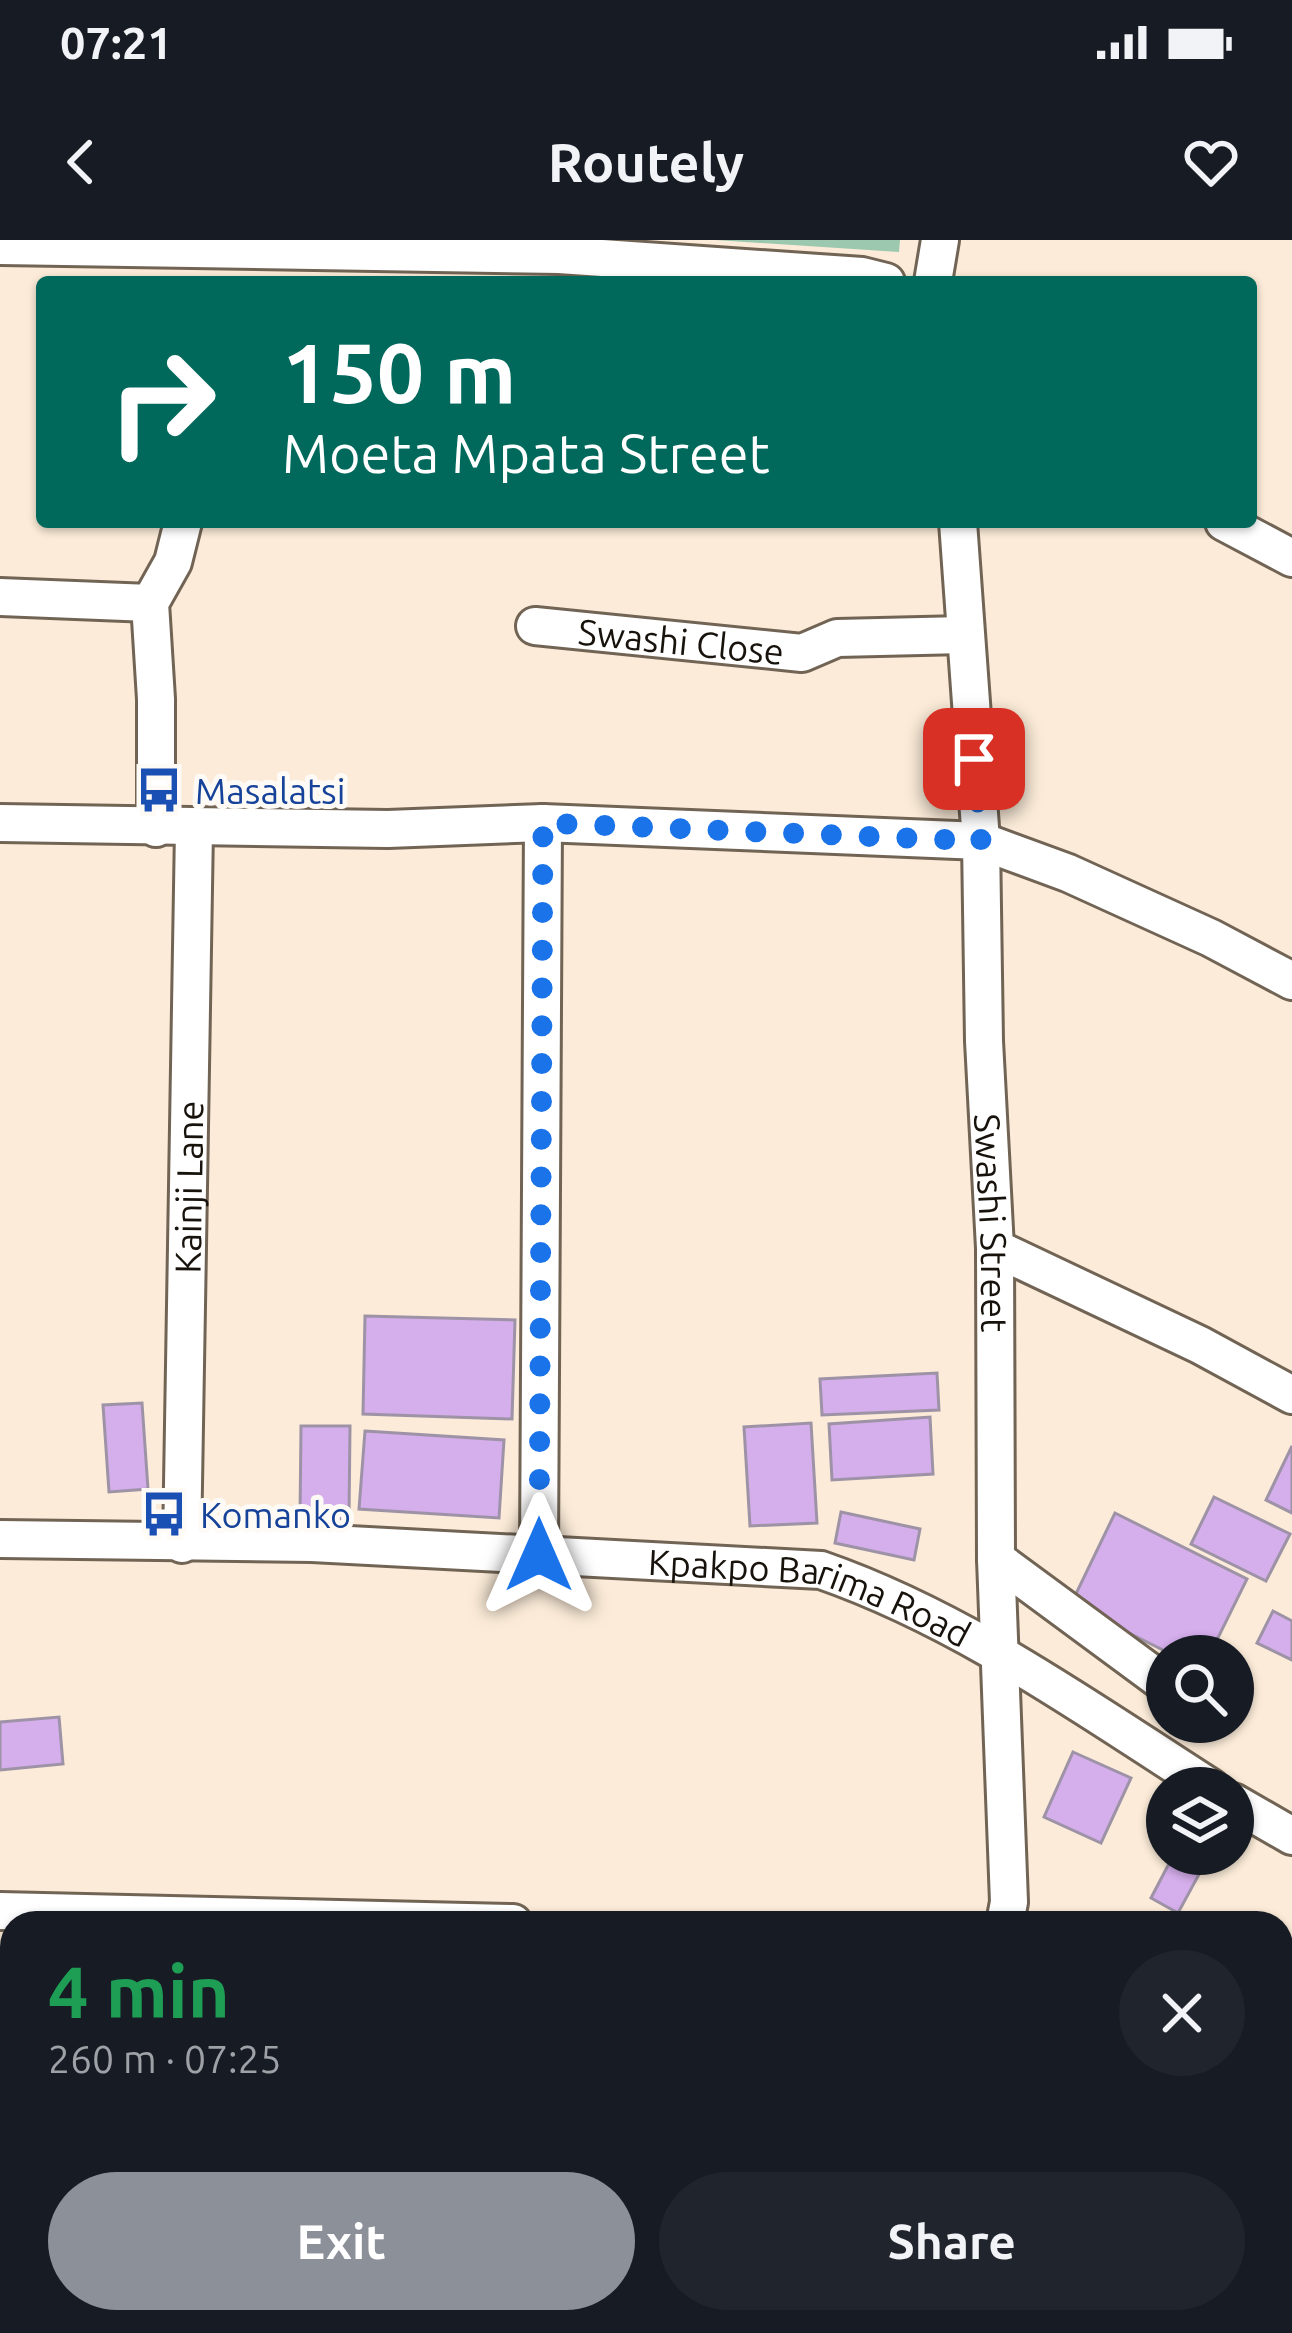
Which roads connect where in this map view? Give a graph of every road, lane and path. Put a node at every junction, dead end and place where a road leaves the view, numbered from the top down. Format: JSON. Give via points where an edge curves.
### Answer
{"nodes":[{"id":1,"x":940,"y":240,"type":"edge"},
{"id":2,"x":0,"y":246,"type":"edge"},
{"id":3,"x":187,"y":265,"type":"edge"},
{"id":4,"x":865,"y":276,"type":"edge"},
{"id":5,"x":934,"y":276,"type":"edge"},
{"id":6,"x":182,"y":528,"type":"edge"},
{"id":7,"x":958,"y":528,"type":"edge"},
{"id":8,"x":1235,"y":528,"type":"edge"},
{"id":9,"x":1292,"y":558,"type":"edge"},
{"id":10,"x":0,"y":597,"type":"edge"},
{"id":11,"x":150,"y":603,"type":"junction"},
{"id":12,"x":536,"y":626,"type":"dead end"},
{"id":13,"x":964,"y":635,"type":"junction"},
{"id":14,"x":0,"y":823,"type":"edge"},
{"id":15,"x":543,"y":823,"type":"junction"},
{"id":16,"x":156,"y":828,"type":"junction"},
{"id":17,"x":194,"y":829,"type":"junction"},
{"id":18,"x":981,"y":841,"type":"junction"},
{"id":19,"x":1292,"y":981,"type":"edge"},
{"id":20,"x":995,"y":1248,"type":"junction"},
{"id":21,"x":1292,"y":1396,"type":"edge"},
{"id":22,"x":0,"y":1539,"type":"edge"},
{"id":23,"x":182,"y":1544,"type":"junction"},
{"id":24,"x":539,"y":1555,"type":"junction"},
{"id":25,"x":997,"y":1559,"type":"junction"},
{"id":26,"x":1003,"y":1654,"type":"junction"},
{"id":27,"x":1146,"y":1669,"type":"edge"},
{"id":28,"x":1178,"y":1767,"type":"edge"},
{"id":29,"x":1254,"y":1814,"type":"edge"},
{"id":30,"x":1292,"y":1836,"type":"edge"},
{"id":31,"x":1007,"y":1911,"type":"edge"}],
"edges":[{"from":1,"to":5,"type":"street"},
{"from":2,"to":3,"type":"street"},
{"from":3,"to":4,"type":"street","via":[[559,255]]},
{"from":6,"to":11,"type":"street"},
{"from":7,"to":13,"type":"street","name":"Swashi Street"},
{"from":8,"to":9,"type":"street"},
{"from":10,"to":11,"type":"street"},
{"from":11,"to":16,"type":"street"},
{"from":12,"to":13,"type":"street","name":"Swashi Close","via":[[802,653],[837,638]]},
{"from":13,"to":18,"type":"street","name":"Swashi Street"},
{"from":14,"to":16,"type":"street"},
{"from":15,"to":17,"type":"street"},
{"from":15,"to":18,"type":"street"},
{"from":15,"to":24,"type":"street"},
{"from":16,"to":17,"type":"street"},
{"from":17,"to":23,"type":"street","name":"Kainji Lane"},
{"from":18,"to":19,"type":"street","via":[[1191,928]]},
{"from":18,"to":20,"type":"street","name":"Swashi Street"},
{"from":20,"to":21,"type":"street"},
{"from":20,"to":25,"type":"street","name":"Swashi Street"},
{"from":22,"to":23,"type":"street","name":"Kpakpo Barima Road"},
{"from":23,"to":24,"type":"street","name":"Kpakpo Barima Road"},
{"from":24,"to":26,"type":"street","name":"Kpakpo Barima Road","via":[[821,1570]]},
{"from":25,"to":26,"type":"street","name":"Swashi Street"},
{"from":25,"to":27,"type":"street"},
{"from":26,"to":28,"type":"street","name":"Kpakpo Barima Road"},
{"from":26,"to":31,"type":"street","name":"Swashi Street"},
{"from":29,"to":30,"type":"street"}]}
